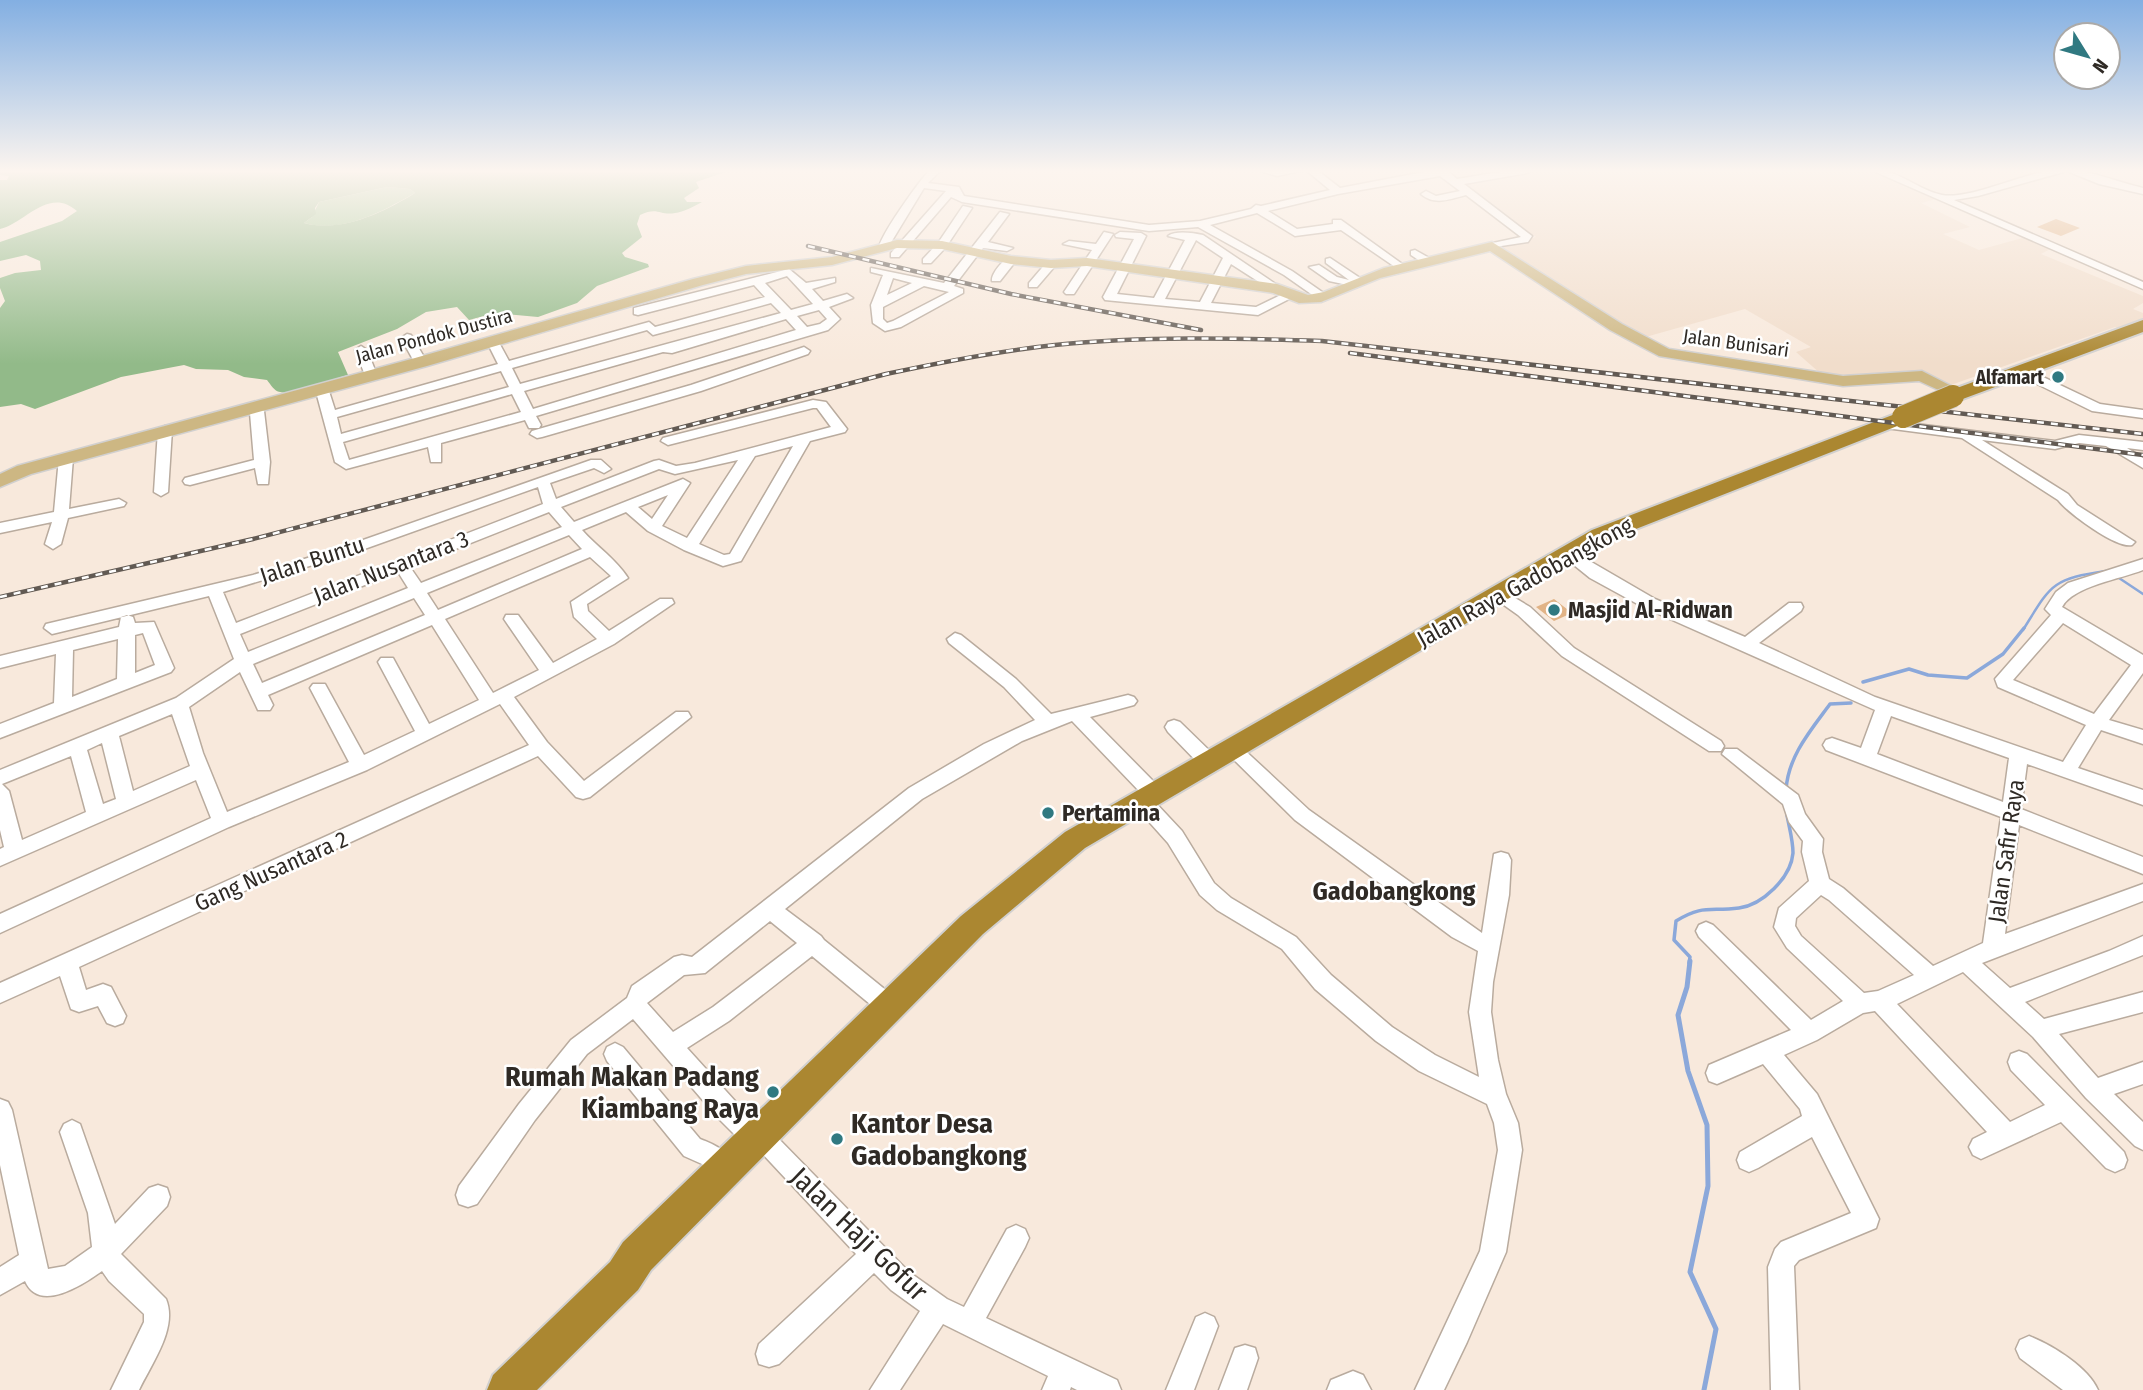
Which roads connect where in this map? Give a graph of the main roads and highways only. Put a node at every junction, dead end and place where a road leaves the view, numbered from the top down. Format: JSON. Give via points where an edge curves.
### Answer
{"nodes":[{"id":1,"x":1492,"y":246,"type":"joint"},
{"id":2,"x":2143,"y":326,"type":"edge"},
{"id":3,"x":1956,"y":395,"type":"junction"},
{"id":4,"x":0,"y":481,"type":"edge"},
{"id":5,"x":993,"y":911,"type":"junction"},
{"id":6,"x":761,"y":1142,"type":"junction"},
{"id":7,"x":624,"y":1276,"type":"junction"},
{"id":8,"x":508,"y":1390,"type":"edge"}],
"edges":[{"from":1,"to":3,"type":"main road","name":"Jalan Bunisari","via":[[1665,354],[1843,381],[1922,376]]},
{"from":1,"to":4,"type":"main road","name":"Jalan Pondok Dustira","via":[[1421,257],[1309,299],[1130,267],[1004,259],[978,249],[906,243],[889,251],[832,261],[746,270],[635,306],[165,429]]},
{"from":2,"to":3,"type":"highway","name":"Jalan Raya Gadobangkong"},
{"from":3,"to":5,"type":"highway","name":"Jalan Raya Gadobangkong","bridge":true,"via":[[1601,535],[1576,558],[1500,594],[1096,826],[1053,856]]},
{"from":5,"to":6,"type":"highway","name":"Jalan Raya Gadobangkong","via":[[972,925]]},
{"from":5,"to":6,"type":"highway","name":"Jalan Raya Gadobangkong","via":[[982,932]]},
{"from":6,"to":7,"type":"highway","name":"Jalan Raya Gadobangkong","via":[[725,1169],[637,1256]]},
{"from":6,"to":7,"type":"highway","name":"Jalan Raya Gadobangkong","via":[[645,1265]]},
{"from":7,"to":8,"type":"highway","name":"Jalan Raya Gadobangkong"}]}
